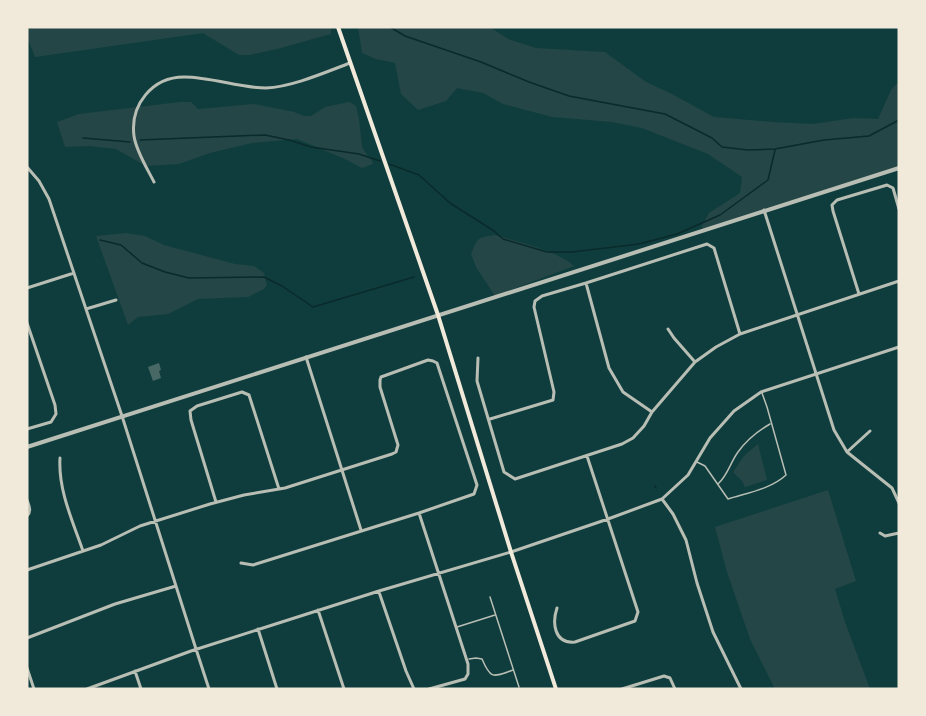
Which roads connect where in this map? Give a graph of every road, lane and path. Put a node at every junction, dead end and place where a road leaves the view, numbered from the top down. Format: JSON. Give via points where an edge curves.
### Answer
{"nodes":[{"id":1,"x":338,"y":27,"type":"edge"},
{"id":2,"x":350,"y":63,"type":"junction"},
{"id":3,"x":27,"y":167,"type":"edge"},
{"id":4,"x":899,"y":168,"type":"edge"},
{"id":5,"x":154,"y":182,"type":"dead end"},
{"id":6,"x":899,"y":209,"type":"edge"},
{"id":7,"x":764,"y":210,"type":"junction"},
{"id":8,"x":74,"y":273,"type":"junction"},
{"id":9,"x":899,"y":281,"type":"edge"},
{"id":10,"x":586,"y":283,"type":"junction"},
{"id":11,"x":27,"y":288,"type":"edge"},
{"id":12,"x":859,"y":294,"type":"junction"},
{"id":13,"x":116,"y":300,"type":"dead end"},
{"id":14,"x":86,"y":309,"type":"junction"},
{"id":15,"x":438,"y":315,"type":"junction"},
{"id":16,"x":798,"y":315,"type":"junction"},
{"id":17,"x":27,"y":323,"type":"edge"},
{"id":18,"x":668,"y":328,"type":"dead end"},
{"id":19,"x":740,"y":334,"type":"junction"},
{"id":20,"x":899,"y":347,"type":"edge"},
{"id":21,"x":306,"y":357,"type":"junction"},
{"id":22,"x":478,"y":357,"type":"dead end"},
{"id":23,"x":695,"y":362,"type":"junction"},
{"id":24,"x":817,"y":374,"type":"junction"},
{"id":25,"x":761,"y":392,"type":"junction"},
{"id":26,"x":652,"y":412,"type":"junction"},
{"id":27,"x":122,"y":416,"type":"junction"},
{"id":28,"x":490,"y":420,"type":"junction"},
{"id":29,"x":771,"y":424,"type":"junction"},
{"id":30,"x":27,"y":429,"type":"edge"},
{"id":31,"x":870,"y":431,"type":"dead end"},
{"id":32,"x":27,"y":447,"type":"edge"},
{"id":33,"x":846,"y":452,"type":"junction"},
{"id":34,"x":587,"y":456,"type":"junction"},
{"id":35,"x":60,"y":458,"type":"dead end"},
{"id":36,"x":697,"y":462,"type":"junction"},
{"id":37,"x":341,"y":471,"type":"junction"},
{"id":38,"x":718,"y":484,"type":"junction"},
{"id":39,"x":279,"y":489,"type":"junction"},
{"id":40,"x":662,"y":498,"type":"junction"},
{"id":41,"x":27,"y":500,"type":"edge"},
{"id":42,"x":216,"y":502,"type":"junction"},
{"id":43,"x":899,"y":503,"type":"edge"},
{"id":44,"x":419,"y":513,"type":"junction"},
{"id":45,"x":27,"y":516,"type":"edge"},
{"id":46,"x":608,"y":519,"type":"junction"},
{"id":47,"x":155,"y":521,"type":"junction"},
{"id":48,"x":361,"y":531,"type":"junction"},
{"id":49,"x":880,"y":533,"type":"dead end"},
{"id":50,"x":899,"y":533,"type":"edge"},
{"id":51,"x":83,"y":551,"type":"junction"},
{"id":52,"x":511,"y":552,"type":"junction"},
{"id":53,"x":241,"y":563,"type":"dead end"},
{"id":54,"x":27,"y":570,"type":"edge"},
{"id":55,"x":438,"y":574,"type":"junction"},
{"id":56,"x":176,"y":586,"type":"junction"},
{"id":57,"x":379,"y":591,"type":"junction"},
{"id":58,"x":490,"y":597,"type":"dead end"},
{"id":59,"x":557,"y":608,"type":"dead end"},
{"id":60,"x":318,"y":610,"type":"junction"},
{"id":61,"x":495,"y":615,"type":"junction"},
{"id":62,"x":456,"y":627,"type":"junction"},
{"id":63,"x":258,"y":629,"type":"junction"},
{"id":64,"x":27,"y":638,"type":"edge"},
{"id":65,"x":196,"y":649,"type":"junction"},
{"id":66,"x":466,"y":660,"type":"junction"},
{"id":67,"x":27,"y":668,"type":"edge"},
{"id":68,"x":514,"y":669,"type":"junction"},
{"id":69,"x":134,"y":670,"type":"junction"},
{"id":70,"x":519,"y":687,"type":"dead end"},
{"id":71,"x":34,"y":689,"type":"edge"},
{"id":72,"x":87,"y":689,"type":"edge"},
{"id":73,"x":141,"y":689,"type":"edge"},
{"id":74,"x":209,"y":689,"type":"edge"},
{"id":75,"x":277,"y":689,"type":"edge"},
{"id":76,"x":344,"y":689,"type":"edge"},
{"id":77,"x":414,"y":689,"type":"edge"},
{"id":78,"x":429,"y":689,"type":"edge"},
{"id":79,"x":556,"y":689,"type":"edge"},
{"id":80,"x":622,"y":689,"type":"edge"},
{"id":81,"x":675,"y":689,"type":"edge"},
{"id":82,"x":741,"y":689,"type":"edge"}],
"edges":[{"from":1,"to":2,"type":"main road"},
{"from":2,"to":5,"type":"street","via":[[275,87],[185,77],[156,85],[139,104],[134,124],[134,137]]},
{"from":2,"to":15,"type":"main road"},
{"from":3,"to":8,"type":"street","via":[[46,193]]},
{"from":4,"to":7,"type":"street"},
{"from":6,"to":12,"type":"street","via":[[893,188],[887,185],[832,205]]},
{"from":7,"to":15,"type":"street"},
{"from":7,"to":16,"type":"street"},
{"from":8,"to":11,"type":"street"},
{"from":8,"to":14,"type":"street"},
{"from":9,"to":12,"type":"street"},
{"from":10,"to":19,"type":"street","via":[[707,244],[714,248]]},
{"from":10,"to":26,"type":"street","via":[[609,368],[622,392]]},
{"from":10,"to":28,"type":"street","via":[[535,301],[555,392],[553,400]]},
{"from":12,"to":16,"type":"street"},
{"from":13,"to":14,"type":"street"},
{"from":14,"to":27,"type":"street"},
{"from":15,"to":21,"type":"street"},
{"from":15,"to":52,"type":"main road"},
{"from":16,"to":19,"type":"street"},
{"from":16,"to":24,"type":"street"},
{"from":17,"to":30,"type":"street","via":[[56,414],[51,422]]},
{"from":18,"to":23,"type":"street"},
{"from":19,"to":23,"type":"street"},
{"from":20,"to":24,"type":"street"},
{"from":21,"to":27,"type":"street"},
{"from":21,"to":37,"type":"street"},
{"from":22,"to":28,"type":"street","via":[[477,381]]},
{"from":23,"to":26,"type":"street"},
{"from":24,"to":25,"type":"street"},
{"from":24,"to":33,"type":"street","via":[[834,430]]},
{"from":25,"to":29,"type":"lane"},
{"from":25,"to":36,"type":"street","via":[[734,411],[710,438]]},
{"from":26,"to":34,"type":"street","via":[[633,438]]},
{"from":27,"to":32,"type":"street"},
{"from":27,"to":47,"type":"street"},
{"from":28,"to":34,"type":"street","via":[[504,472],[515,479]]},
{"from":29,"to":38,"type":"lane","via":[[758,430],[737,453]]},
{"from":29,"to":38,"type":"lane","via":[[786,475],[764,488],[728,499]]},
{"from":31,"to":33,"type":"street"},
{"from":33,"to":43,"type":"street","via":[[892,488]]},
{"from":34,"to":46,"type":"street"},
{"from":35,"to":51,"type":"street","via":[[64,495]]},
{"from":36,"to":38,"type":"lane","via":[[705,466]]},
{"from":36,"to":40,"type":"street"},
{"from":37,"to":39,"type":"street"},
{"from":37,"to":44,"type":"street","via":[[396,452],[381,377],[428,360],[435,362],[477,485],[474,494]]},
{"from":37,"to":48,"type":"street"},
{"from":39,"to":42,"type":"street"},
{"from":39,"to":42,"type":"street","via":[[249,395],[242,392],[190,411]]},
{"from":40,"to":46,"type":"street"},
{"from":40,"to":82,"type":"street","via":[[686,540],[713,632]]},
{"from":41,"to":45,"type":"street"},
{"from":42,"to":47,"type":"street"},
{"from":44,"to":48,"type":"street"},
{"from":44,"to":55,"type":"street"},
{"from":46,"to":52,"type":"street"},
{"from":46,"to":59,"type":"street","via":[[638,612],[635,621],[568,643],[557,632]]},
{"from":47,"to":51,"type":"street"},
{"from":47,"to":56,"type":"street"},
{"from":48,"to":53,"type":"street","via":[[253,565]]},
{"from":49,"to":50,"type":"street"},
{"from":51,"to":54,"type":"street"},
{"from":52,"to":55,"type":"street"},
{"from":52,"to":79,"type":"main road"},
{"from":55,"to":57,"type":"street"},
{"from":55,"to":62,"type":"street"},
{"from":56,"to":64,"type":"street","via":[[115,604]]},
{"from":56,"to":65,"type":"street"},
{"from":57,"to":60,"type":"street"},
{"from":57,"to":77,"type":"street"},
{"from":58,"to":61,"type":"lane"},
{"from":60,"to":63,"type":"street"},
{"from":60,"to":76,"type":"street"},
{"from":61,"to":62,"type":"lane"},
{"from":61,"to":68,"type":"lane"},
{"from":62,"to":66,"type":"street"},
{"from":63,"to":65,"type":"street"},
{"from":63,"to":75,"type":"street"},
{"from":65,"to":69,"type":"street"},
{"from":65,"to":74,"type":"street"},
{"from":66,"to":68,"type":"lane","via":[[483,659],[490,675]]},
{"from":66,"to":78,"type":"street","via":[[465,679]]},
{"from":67,"to":71,"type":"street"},
{"from":68,"to":70,"type":"lane"},
{"from":69,"to":72,"type":"street"},
{"from":69,"to":73,"type":"street"},
{"from":80,"to":81,"type":"street","via":[[664,676],[670,678]]}]}
